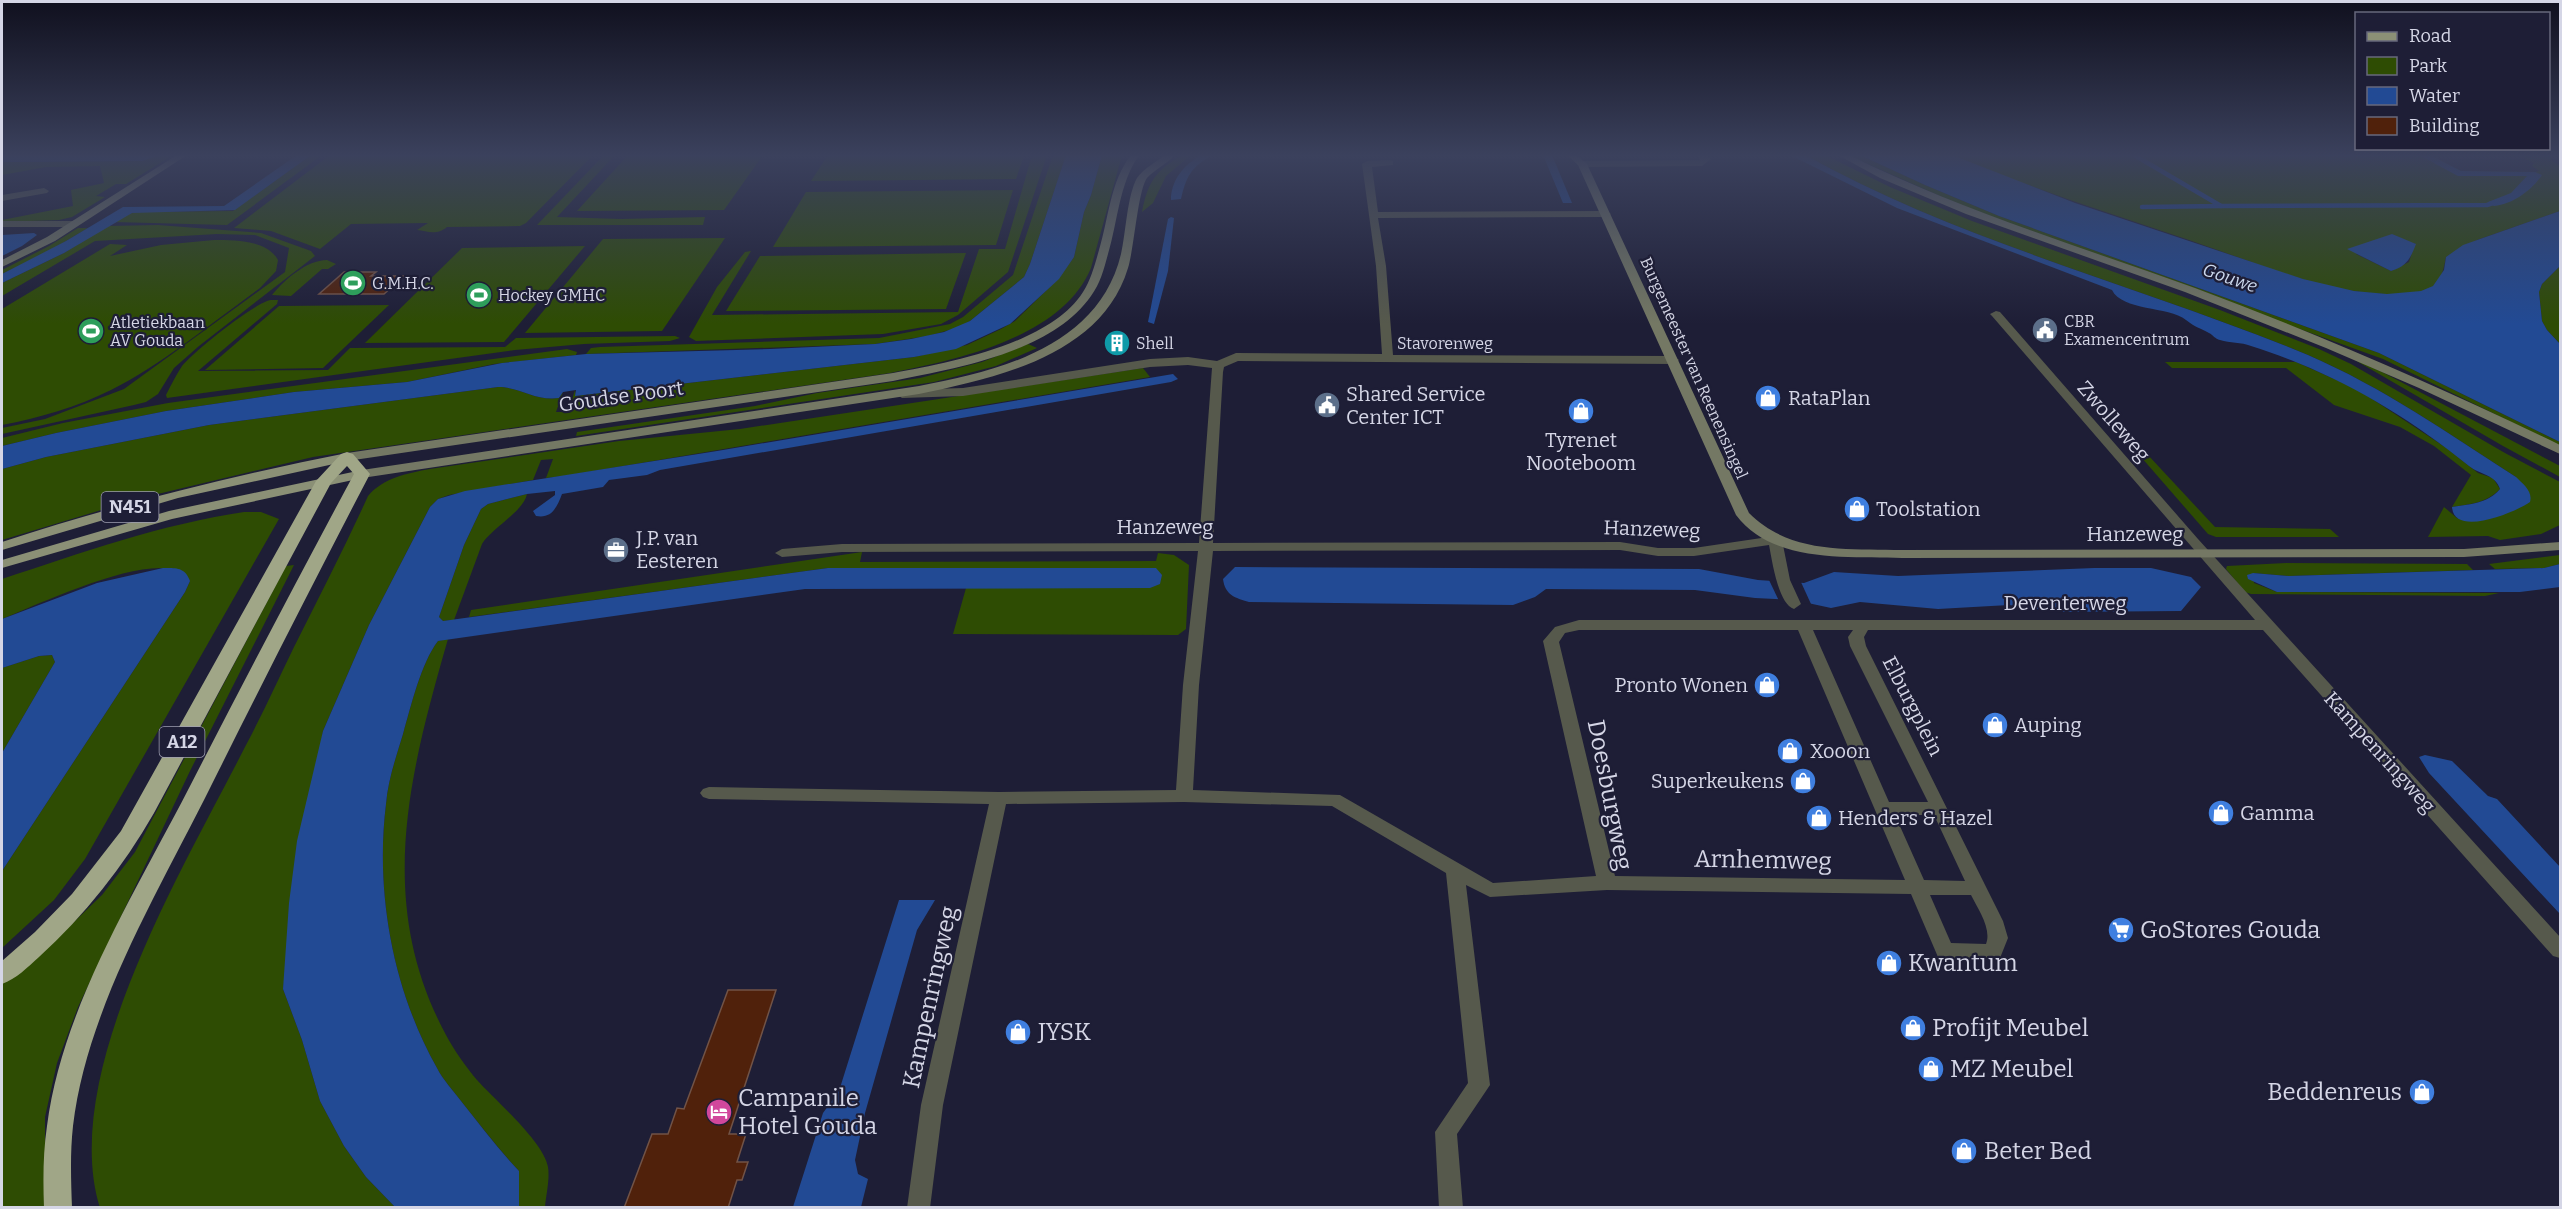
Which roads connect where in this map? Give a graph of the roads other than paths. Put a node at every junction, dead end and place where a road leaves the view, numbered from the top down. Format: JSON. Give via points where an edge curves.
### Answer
{"nodes":[{"id":1,"x":93,"y":211,"type":"edge"},
{"id":2,"x":1114,"y":211,"type":"edge"},
{"id":3,"x":1133,"y":211,"type":"edge"},
{"id":4,"x":1968,"y":211,"type":"edge"},
{"id":5,"x":1372,"y":214,"type":"joint"},
{"id":6,"x":1606,"y":214,"type":"joint"},
{"id":7,"x":2,"y":224,"type":"edge"},
{"id":8,"x":73,"y":224,"type":"junction"},
{"id":9,"x":2,"y":264,"type":"edge"},
{"id":10,"x":1996,"y":314,"type":"dead end"},
{"id":11,"x":1388,"y":359,"type":"junction"},
{"id":12,"x":1673,"y":360,"type":"junction"},
{"id":13,"x":1219,"y":365,"type":"junction"},
{"id":14,"x":2380,"y":365,"type":"junction"},
{"id":15,"x":998,"y":387,"type":"joint"},
{"id":16,"x":893,"y":394,"type":"junction"},
{"id":17,"x":2560,"y":450,"type":"edge"},
{"id":18,"x":2560,"y":461,"type":"edge"},
{"id":19,"x":355,"y":466,"type":"junction"},
{"id":20,"x":324,"y":481,"type":"junction"},
{"id":21,"x":2560,"y":539,"type":"edge"},
{"id":22,"x":1775,"y":540,"type":"junction"},
{"id":23,"x":2,"y":546,"type":"edge"},
{"id":24,"x":1206,"y":546,"type":"junction"},
{"id":25,"x":2560,"y":546,"type":"edge"},
{"id":26,"x":2518,"y":549,"type":"junction"},
{"id":27,"x":782,"y":553,"type":"dead end"},
{"id":28,"x":2202,"y":553,"type":"junction"},
{"id":29,"x":2,"y":564,"type":"edge"},
{"id":30,"x":1794,"y":604,"type":"dead end"},
{"id":31,"x":1803,"y":624,"type":"junction"},
{"id":32,"x":1864,"y":624,"type":"junction"},
{"id":33,"x":2267,"y":625,"type":"junction"},
{"id":34,"x":710,"y":794,"type":"dead end"},
{"id":35,"x":1184,"y":796,"type":"junction"},
{"id":36,"x":999,"y":798,"type":"junction"},
{"id":37,"x":1884,"y":808,"type":"junction"},
{"id":38,"x":1940,"y":809,"type":"junction"},
{"id":39,"x":1455,"y":869,"type":"junction"},
{"id":40,"x":1607,"y":883,"type":"junction"},
{"id":41,"x":1918,"y":888,"type":"junction"},
{"id":42,"x":1977,"y":888,"type":"junction"},
{"id":43,"x":2560,"y":950,"type":"edge"},
{"id":44,"x":2,"y":974,"type":"edge"},
{"id":45,"x":58,"y":1208,"type":"edge"},
{"id":46,"x":918,"y":1208,"type":"edge"},
{"id":47,"x":1451,"y":1208,"type":"edge"}],
"edges":[{"from":1,"to":8,"type":"main road"},
{"from":2,"to":19,"type":"main road","name":"Goudse Poort","number":"N451","via":[[1087,295],[1043,330],[1005,349],[893,377],[589,421]]},
{"from":3,"to":16,"type":"main road","name":"Goudse Poort","via":[[1120,277],[1102,310],[1090,321],[1048,349],[1008,367]]},
{"from":4,"to":14,"type":"main road","via":[[2188,290]]},
{"from":5,"to":6,"type":"street"},
{"from":5,"to":11,"type":"street","via":[[1381,266]]},
{"from":6,"to":12,"type":"main road","name":"Burgemeester van Reenensingel"},
{"from":7,"to":8,"type":"street"},
{"from":8,"to":9,"type":"main road"},
{"from":10,"to":28,"type":"street","name":"Zwolleweg"},
{"from":11,"to":12,"type":"street","name":"Stavorenweg"},
{"from":11,"to":13,"type":"street","name":"Stavorenweg","via":[[1236,357]]},
{"from":12,"to":22,"type":"main road","name":"Burgemeester van Reenensingel","via":[[1743,515],[1756,529]]},
{"from":13,"to":15,"type":"street","name":"Stavorenweg","via":[[1188,361],[1150,363]]},
{"from":13,"to":24,"type":"street"},
{"from":14,"to":17,"type":"main road"},
{"from":14,"to":18,"type":"main road"},
{"from":15,"to":16,"type":"street","name":"Goudse Poort"},
{"from":16,"to":19,"type":"main road","name":"Goudse Poort","number":"N451","via":[[587,440]]},
{"from":19,"to":20,"type":"highway","number":"A12"},
{"from":19,"to":20,"type":"main road","name":"Goudse Poort","number":"N451"},
{"from":19,"to":23,"type":"main road","name":"Goudse Poort","number":"N451","via":[[261,474],[154,500]]},
{"from":19,"to":45,"type":"highway","number":"A12","via":[[102,982],[77,1049],[64,1105],[56,1163]]},
{"from":20,"to":29,"type":"main road","name":"Goudse Poort","number":"N451","via":[[169,515]]},
{"from":20,"to":44,"type":"highway","number":"A12","via":[[118,853],[63,920]]},
{"from":21,"to":26,"type":"main road","name":"Hanzeweg"},
{"from":22,"to":24,"type":"street","name":"Hanzeweg","via":[[1694,552],[1620,546]]},
{"from":22,"to":28,"type":"main road","name":"Hanzeweg","via":[[1802,547],[1902,554]]},
{"from":22,"to":30,"type":"street","via":[[1783,580]]},
{"from":24,"to":27,"type":"street","name":"Hanzeweg","via":[[842,548]]},
{"from":24,"to":35,"type":"street"},
{"from":25,"to":26,"type":"main road","name":"Hanzeweg"},
{"from":26,"to":28,"type":"main road","name":"Hanzeweg","via":[[2453,553]]},
{"from":28,"to":33,"type":"street","name":"Kampenringweg"},
{"from":31,"to":32,"type":"street","name":"Doesburgweg"},
{"from":31,"to":37,"type":"street","name":"Elburgplein"},
{"from":31,"to":40,"type":"street","name":"Doesburgweg","via":[[1579,625],[1560,630],[1551,640]]},
{"from":32,"to":33,"type":"street","name":"Deventerweg"},
{"from":32,"to":38,"type":"street","name":"Elburgplein","via":[[1856,637],[1858,646]]},
{"from":33,"to":43,"type":"street","name":"Kampenringweg"},
{"from":34,"to":36,"type":"street"},
{"from":35,"to":36,"type":"street"},
{"from":35,"to":39,"type":"street","via":[[1334,800]]},
{"from":36,"to":46,"type":"street","name":"Kampenringweg","via":[[932,1105]]},
{"from":37,"to":38,"type":"street"},
{"from":37,"to":41,"type":"street","name":"Elburgplein"},
{"from":38,"to":42,"type":"street","name":"Elburgplein"},
{"from":39,"to":40,"type":"street","name":"Doesburgweg","via":[[1490,890]]},
{"from":39,"to":47,"type":"street","via":[[1479,1085],[1446,1132]]},
{"from":40,"to":41,"type":"street","name":"Arnhemweg"},
{"from":41,"to":42,"type":"street"},
{"from":41,"to":42,"type":"street","name":"Elburgplein","via":[[1945,951],[1993,952],[1998,938]]}]}
